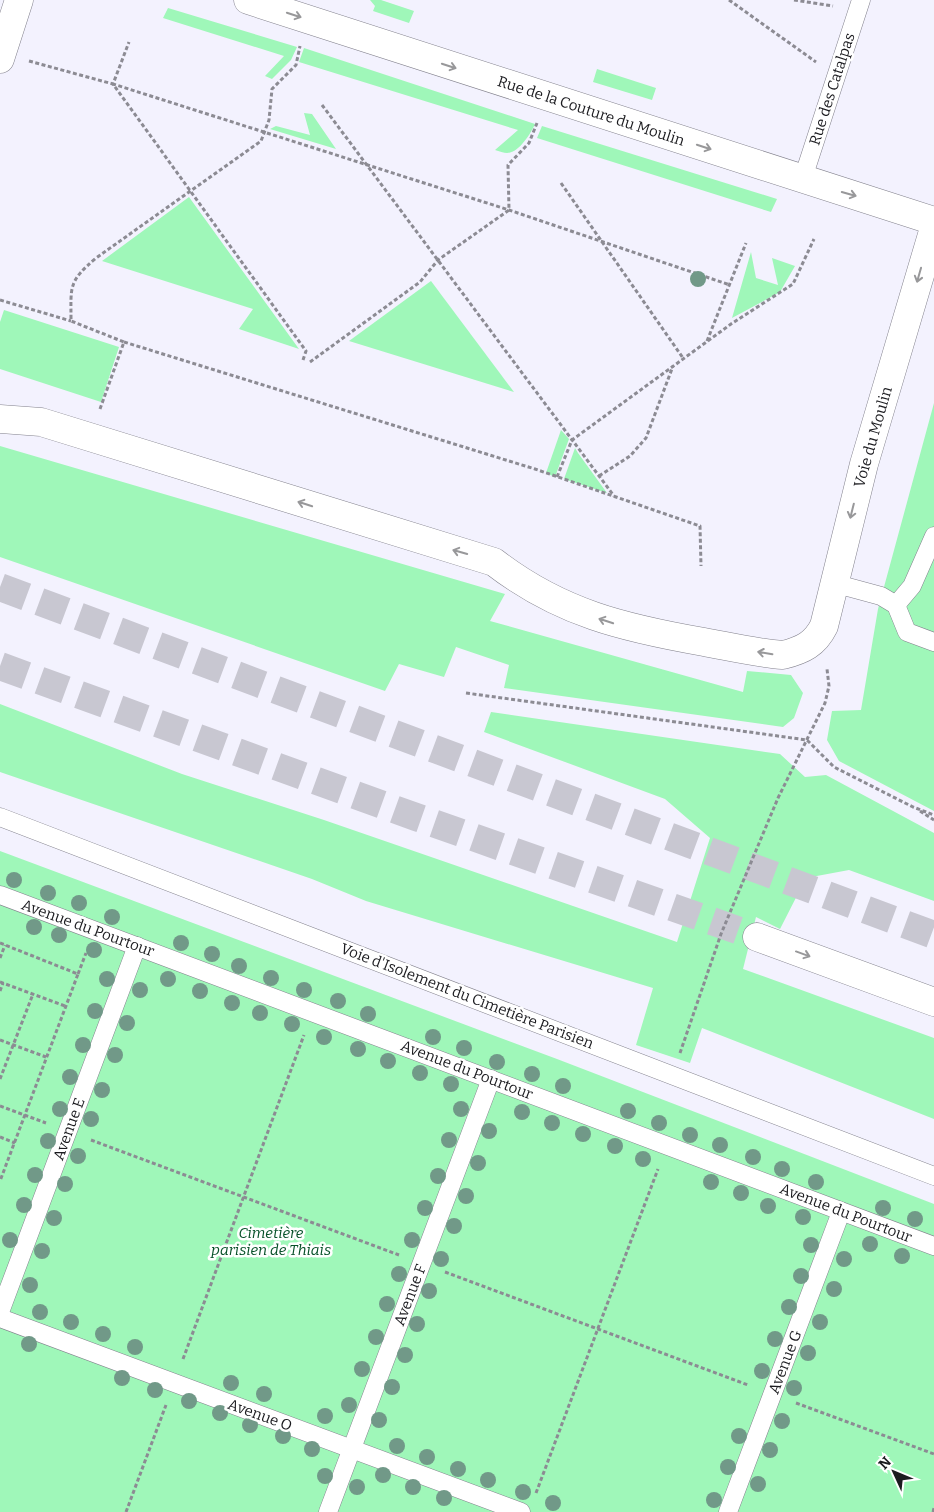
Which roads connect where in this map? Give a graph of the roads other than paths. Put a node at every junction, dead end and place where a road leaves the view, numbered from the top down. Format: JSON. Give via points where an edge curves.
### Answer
{"nodes":[{"id":1,"x":19,"y":0,"type":"edge"},
{"id":2,"x":248,"y":0,"type":"edge"},
{"id":3,"x":860,"y":6,"type":"edge"},
{"id":4,"x":0,"y":59,"type":"edge"},
{"id":5,"x":803,"y":178,"type":"junction"},
{"id":6,"x":934,"y":220,"type":"edge"},
{"id":7,"x":934,"y":228,"type":"edge"},
{"id":8,"x":0,"y":419,"type":"edge"},
{"id":9,"x":934,"y":536,"type":"edge"},
{"id":10,"x":833,"y":584,"type":"junction"},
{"id":11,"x":896,"y":605,"type":"junction"},
{"id":12,"x":934,"y":642,"type":"edge"},
{"id":13,"x":0,"y":817,"type":"edge"},
{"id":14,"x":0,"y":895,"type":"edge"},
{"id":15,"x":757,"y":937,"type":"tunnel mouth"},
{"id":16,"x":137,"y":946,"type":"junction"},
{"id":17,"x":934,"y":1002,"type":"edge"},
{"id":18,"x":491,"y":1079,"type":"junction"},
{"id":19,"x":934,"y":1176,"type":"edge"},
{"id":20,"x":841,"y":1212,"type":"junction"},
{"id":21,"x":934,"y":1246,"type":"edge"},
{"id":22,"x":0,"y":1312,"type":"edge"},
{"id":23,"x":0,"y":1318,"type":"edge"},
{"id":24,"x":352,"y":1449,"type":"junction"},
{"id":25,"x":328,"y":1512,"type":"edge"},
{"id":26,"x":521,"y":1512,"type":"edge"},
{"id":27,"x":728,"y":1512,"type":"edge"}],
"edges":[{"from":1,"to":4,"type":"main road"},
{"from":2,"to":5,"type":"main road","name":"Rue de la Couture du Moulin","one_way":true},
{"from":3,"to":5,"type":"lane","name":"Rue des Catalpas"},
{"from":5,"to":6,"type":"main road","name":"Rue de la Couture du Moulin","one_way":true},
{"from":7,"to":10,"type":"main road","name":"Voie du Moulin","one_way":true,"via":[[864,464]]},
{"from":10,"to":8,"type":"main road","name":"Voie du Moulin","one_way":true,"via":[[824,626],[812,644],[797,651],[774,654],[642,632],[558,602],[494,562],[41,422]]},
{"from":9,"to":11,"type":"lane","via":[[912,586]]},
{"from":10,"to":11,"type":"lane","via":[[881,596]]},
{"from":11,"to":12,"type":"lane","via":[[907,632]]},
{"from":13,"to":19,"type":"lane","name":"Voie d'Isolement du Cimetière Parisien"},
{"from":14,"to":16,"type":"lane","name":"Avenue du Pourtour"},
{"from":15,"to":17,"type":"main road","one_way":true},
{"from":16,"to":18,"type":"lane","name":"Avenue du Pourtour"},
{"from":16,"to":22,"type":"lane","name":"Avenue E"},
{"from":18,"to":20,"type":"lane","name":"Avenue du Pourtour"},
{"from":18,"to":24,"type":"lane","name":"Avenue F"},
{"from":20,"to":21,"type":"lane","name":"Avenue du Pourtour"},
{"from":20,"to":27,"type":"lane","name":"Avenue G"},
{"from":23,"to":24,"type":"lane","name":"Avenue O"},
{"from":24,"to":25,"type":"lane","name":"Avenue F"},
{"from":24,"to":26,"type":"lane","name":"Avenue O"}]}
